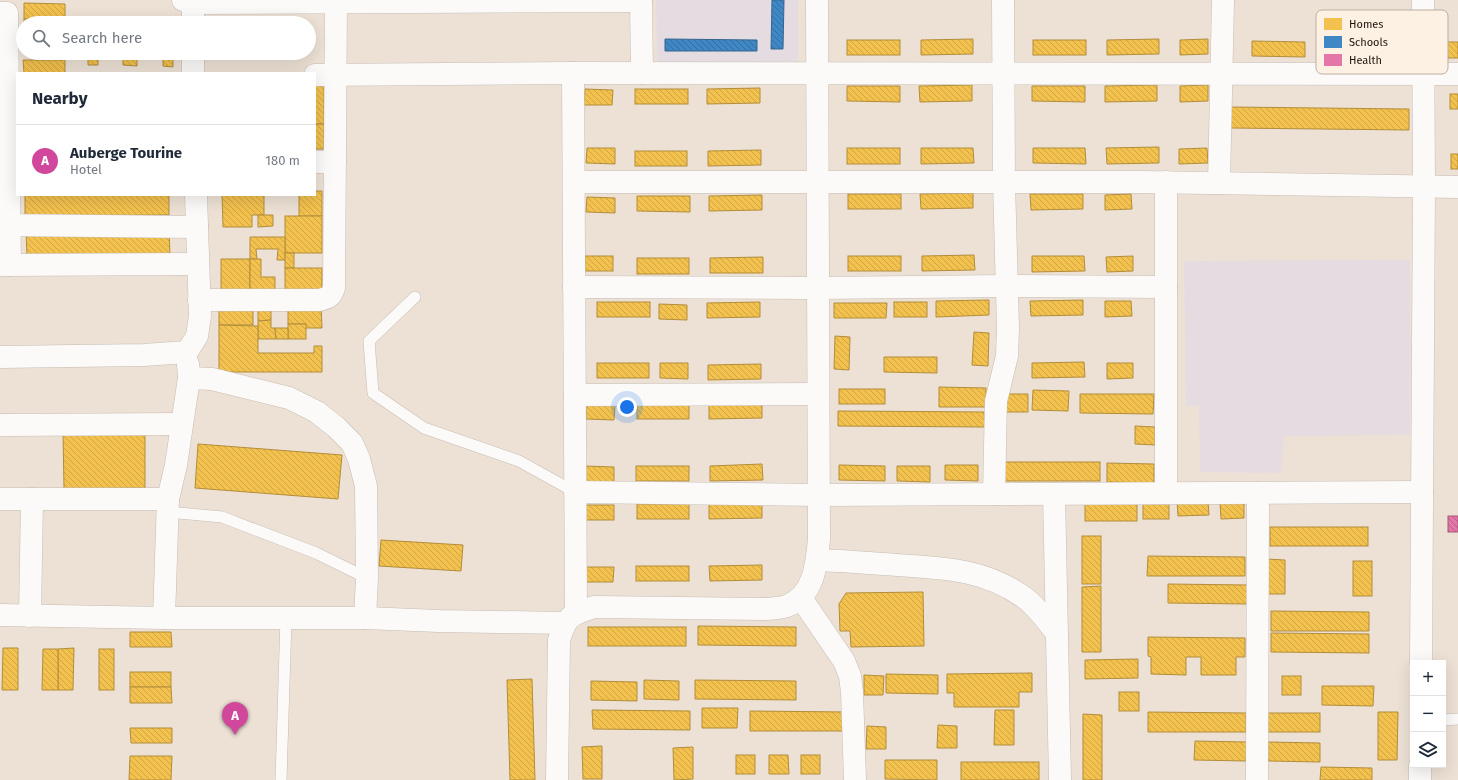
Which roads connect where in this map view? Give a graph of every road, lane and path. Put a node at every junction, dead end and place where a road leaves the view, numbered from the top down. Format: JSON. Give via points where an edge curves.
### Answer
{"nodes":[{"id":1,"x":817,"y":0,"type":"edge"},
{"id":2,"x":1003,"y":0,"type":"edge"},
{"id":3,"x":1223,"y":0,"type":"edge"},
{"id":4,"x":336,"y":1,"type":"edge"},
{"id":5,"x":497,"y":1,"type":"edge"},
{"id":6,"x":641,"y":1,"type":"edge"},
{"id":7,"x":190,"y":6,"type":"edge"},
{"id":8,"x":5,"y":9,"type":"edge"},
{"id":9,"x":193,"y":60,"type":"edge"},
{"id":10,"x":193,"y":72,"type":"edge"},
{"id":11,"x":572,"y":73,"type":"junction"},
{"id":12,"x":642,"y":73,"type":"junction"},
{"id":13,"x":817,"y":74,"type":"junction"},
{"id":14,"x":1004,"y":74,"type":"junction"},
{"id":15,"x":1221,"y":74,"type":"junction"},
{"id":16,"x":1423,"y":74,"type":"junction"},
{"id":17,"x":1458,"y":74,"type":"edge"},
{"id":18,"x":325,"y":75,"type":"edge"},
{"id":19,"x":9,"y":140,"type":"edge"},
{"id":20,"x":325,"y":162,"type":"edge"},
{"id":21,"x":574,"y":182,"type":"junction"},
{"id":22,"x":818,"y":182,"type":"junction"},
{"id":23,"x":1004,"y":182,"type":"junction"},
{"id":24,"x":1166,"y":182,"type":"junction"},
{"id":25,"x":1219,"y":183,"type":"junction"},
{"id":26,"x":1424,"y":186,"type":"junction"},
{"id":27,"x":1458,"y":187,"type":"edge"},
{"id":28,"x":196,"y":196,"type":"edge"},
{"id":29,"x":5,"y":225,"type":"edge"},
{"id":30,"x":197,"y":226,"type":"junction"},
{"id":31,"x":198,"y":264,"type":"junction"},
{"id":32,"x":5,"y":265,"type":"edge"},
{"id":33,"x":1006,"y":286,"type":"junction"},
{"id":34,"x":574,"y":287,"type":"junction"},
{"id":35,"x":1166,"y":287,"type":"junction"},
{"id":36,"x":818,"y":288,"type":"junction"},
{"id":37,"x":415,"y":297,"type":"dead end"},
{"id":38,"x":199,"y":300,"type":"junction"},
{"id":39,"x":187,"y":352,"type":"junction"},
{"id":40,"x":0,"y":357,"type":"edge"},
{"id":41,"x":189,"y":378,"type":"junction"},
{"id":42,"x":818,"y":394,"type":"junction"},
{"id":43,"x":575,"y":395,"type":"junction"},
{"id":44,"x":182,"y":424,"type":"junction"},
{"id":45,"x":2,"y":425,"type":"dead end"},
{"id":46,"x":575,"y":492,"type":"junction"},
{"id":47,"x":1422,"y":492,"type":"junction"},
{"id":48,"x":1258,"y":493,"type":"junction"},
{"id":49,"x":994,"y":494,"type":"junction"},
{"id":50,"x":1054,"y":494,"type":"junction"},
{"id":51,"x":1166,"y":494,"type":"junction"},
{"id":52,"x":819,"y":495,"type":"junction"},
{"id":53,"x":0,"y":499,"type":"edge"},
{"id":54,"x":32,"y":499,"type":"junction"},
{"id":55,"x":168,"y":506,"type":"junction"},
{"id":56,"x":818,"y":560,"type":"junction"},
{"id":57,"x":367,"y":578,"type":"junction"},
{"id":58,"x":801,"y":598,"type":"junction"},
{"id":59,"x":0,"y":615,"type":"edge"},
{"id":60,"x":30,"y":616,"type":"junction"},
{"id":61,"x":164,"y":618,"type":"junction"},
{"id":62,"x":286,"y":618,"type":"junction"},
{"id":63,"x":365,"y":618,"type":"junction"},
{"id":64,"x":570,"y":618,"type":"junction"},
{"id":65,"x":1057,"y":634,"type":"junction"},
{"id":66,"x":1421,"y":660,"type":"edge"},
{"id":67,"x":1458,"y":719,"type":"edge"},
{"id":68,"x":1446,"y":720,"type":"edge"},
{"id":69,"x":1420,"y":768,"type":"edge"},
{"id":70,"x":281,"y":780,"type":"edge"},
{"id":71,"x":557,"y":780,"type":"edge"},
{"id":72,"x":855,"y":780,"type":"edge"},
{"id":73,"x":1060,"y":780,"type":"edge"},
{"id":74,"x":1257,"y":780,"type":"edge"},
{"id":75,"x":1420,"y":780,"type":"edge"}],
"edges":[{"from":1,"to":13,"type":"street"},
{"from":2,"to":14,"type":"street"},
{"from":3,"to":15,"type":"street"},
{"from":4,"to":5,"type":"street"},
{"from":4,"to":7,"type":"street"},
{"from":4,"to":18,"type":"street"},
{"from":5,"to":6,"type":"street"},
{"from":6,"to":12,"type":"street"},
{"from":8,"to":19,"type":"street"},
{"from":9,"to":10,"type":"street"},
{"from":11,"to":12,"type":"street"},
{"from":11,"to":18,"type":"street"},
{"from":11,"to":21,"type":"street"},
{"from":12,"to":13,"type":"street"},
{"from":13,"to":14,"type":"street"},
{"from":13,"to":22,"type":"street"},
{"from":14,"to":15,"type":"street"},
{"from":14,"to":23,"type":"street"},
{"from":15,"to":16,"type":"street"},
{"from":15,"to":25,"type":"street"},
{"from":16,"to":17,"type":"street"},
{"from":16,"to":26,"type":"street"},
{"from":18,"to":20,"type":"street"},
{"from":19,"to":29,"type":"street"},
{"from":20,"to":38,"type":"street","via":[[334,288],[330,297],[319,300]]},
{"from":21,"to":22,"type":"street"},
{"from":21,"to":34,"type":"street"},
{"from":22,"to":23,"type":"street"},
{"from":22,"to":36,"type":"street"},
{"from":23,"to":24,"type":"street"},
{"from":23,"to":33,"type":"street"},
{"from":24,"to":25,"type":"street"},
{"from":24,"to":35,"type":"street"},
{"from":25,"to":26,"type":"street"},
{"from":26,"to":27,"type":"street"},
{"from":26,"to":47,"type":"street"},
{"from":28,"to":30,"type":"street"},
{"from":29,"to":30,"type":"street"},
{"from":29,"to":32,"type":"street"},
{"from":30,"to":31,"type":"street"},
{"from":31,"to":32,"type":"street"},
{"from":31,"to":38,"type":"street"},
{"from":33,"to":35,"type":"street"},
{"from":33,"to":36,"type":"street"},
{"from":33,"to":49,"type":"street","via":[[1007,356],[996,401]]},
{"from":34,"to":36,"type":"street"},
{"from":34,"to":43,"type":"street"},
{"from":35,"to":51,"type":"street"},
{"from":36,"to":42,"type":"street"},
{"from":37,"to":46,"type":"lane","via":[[369,341],[374,393],[424,428],[519,461]]},
{"from":38,"to":39,"type":"street","via":[[197,336]]},
{"from":39,"to":40,"type":"street"},
{"from":39,"to":41,"type":"street"},
{"from":41,"to":44,"type":"street"},
{"from":41,"to":57,"type":"street","via":[[212,379],[289,398],[317,412],[352,443],[366,486]]},
{"from":42,"to":43,"type":"street"},
{"from":42,"to":52,"type":"street"},
{"from":43,"to":46,"type":"street"},
{"from":44,"to":45,"type":"street"},
{"from":44,"to":55,"type":"street"},
{"from":46,"to":52,"type":"street"},
{"from":46,"to":64,"type":"street"},
{"from":47,"to":48,"type":"street"},
{"from":47,"to":66,"type":"street"},
{"from":48,"to":51,"type":"street"},
{"from":48,"to":74,"type":"street"},
{"from":49,"to":50,"type":"street"},
{"from":49,"to":52,"type":"street"},
{"from":50,"to":51,"type":"street"},
{"from":50,"to":65,"type":"street"},
{"from":52,"to":56,"type":"street"},
{"from":53,"to":54,"type":"street"},
{"from":54,"to":55,"type":"street"},
{"from":54,"to":60,"type":"street"},
{"from":55,"to":57,"type":"lane","via":[[222,517],[316,553]]},
{"from":55,"to":61,"type":"street"},
{"from":56,"to":58,"type":"street","via":[[812,580]]},
{"from":56,"to":65,"type":"street","via":[[945,568],[974,573],[1004,585],[1025,598]]},
{"from":57,"to":63,"type":"street"},
{"from":58,"to":64,"type":"street","via":[[787,606],[768,609],[594,607]]},
{"from":58,"to":72,"type":"street","via":[[844,661],[850,676]]},
{"from":59,"to":60,"type":"street"},
{"from":60,"to":61,"type":"street"},
{"from":61,"to":62,"type":"street"},
{"from":62,"to":63,"type":"street"},
{"from":62,"to":70,"type":"lane"},
{"from":63,"to":64,"type":"street","via":[[439,621]]},
{"from":64,"to":71,"type":"street","via":[[559,640]]},
{"from":65,"to":73,"type":"street"},
{"from":67,"to":68,"type":"lane"},
{"from":69,"to":75,"type":"street"}]}
